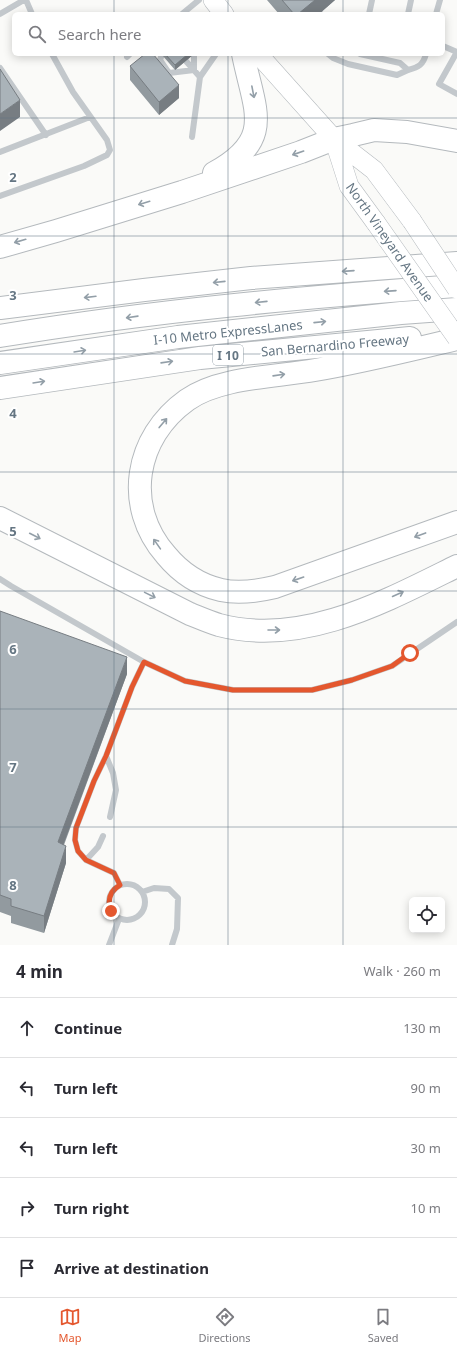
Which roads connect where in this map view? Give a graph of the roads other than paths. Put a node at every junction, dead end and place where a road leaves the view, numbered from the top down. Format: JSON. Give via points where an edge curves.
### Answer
{"nodes":[{"id":1,"x":25,"y":0,"type":"edge"},
{"id":2,"x":199,"y":0,"type":"edge"},
{"id":3,"x":213,"y":0,"type":"edge"},
{"id":4,"x":372,"y":0,"type":"edge"},
{"id":5,"x":411,"y":0,"type":"edge"},
{"id":6,"x":440,"y":0,"type":"edge"},
{"id":7,"x":31,"y":12,"type":"edge"},
{"id":8,"x":184,"y":12,"type":"edge"},
{"id":9,"x":222,"y":12,"type":"edge"},
{"id":10,"x":369,"y":12,"type":"edge"},
{"id":11,"x":408,"y":12,"type":"edge"},
{"id":12,"x":437,"y":12,"type":"edge"},
{"id":13,"x":0,"y":14,"type":"edge"},
{"id":14,"x":445,"y":47,"type":"edge"},
{"id":15,"x":457,"y":52,"type":"edge"},
{"id":16,"x":53,"y":56,"type":"edge"},
{"id":17,"x":161,"y":56,"type":"edge"},
{"id":18,"x":194,"y":56,"type":"edge"},
{"id":19,"x":215,"y":56,"type":"edge"},
{"id":20,"x":244,"y":56,"type":"edge"},
{"id":21,"x":260,"y":56,"type":"edge"},
{"id":22,"x":330,"y":56,"type":"edge"},
{"id":23,"x":369,"y":56,"type":"edge"},
{"id":24,"x":425,"y":56,"type":"edge"},
{"id":25,"x":185,"y":60,"type":"edge"},
{"id":26,"x":0,"y":68,"type":"edge"},
{"id":27,"x":194,"y":70,"type":"junction"},
{"id":28,"x":408,"y":70,"type":"junction"},
{"id":29,"x":200,"y":77,"type":"junction"},
{"id":30,"x":457,"y":94,"type":"edge"},
{"id":31,"x":90,"y":117,"type":"junction"},
{"id":32,"x":46,"y":135,"type":"junction"},
{"id":33,"x":192,"y":137,"type":"dead end"},
{"id":34,"x":334,"y":139,"type":"junction"},
{"id":35,"x":457,"y":141,"type":"edge"},
{"id":36,"x":0,"y":152,"type":"edge"},
{"id":37,"x":182,"y":192,"type":"junction"},
{"id":38,"x":0,"y":196,"type":"edge"},
{"id":39,"x":0,"y":247,"type":"edge"},
{"id":40,"x":457,"y":263,"type":"edge"},
{"id":41,"x":457,"y":287,"type":"edge"},
{"id":42,"x":0,"y":308,"type":"edge"},
{"id":43,"x":457,"y":309,"type":"edge"},
{"id":44,"x":457,"y":333,"type":"edge"},
{"id":45,"x":0,"y":336,"type":"edge"},
{"id":46,"x":457,"y":339,"type":"edge"},
{"id":47,"x":0,"y":363,"type":"edge"},
{"id":48,"x":0,"y":388,"type":"edge"},
{"id":49,"x":0,"y":518,"type":"edge"},
{"id":50,"x":457,"y":522,"type":"edge"},
{"id":51,"x":457,"y":566,"type":"edge"},
{"id":52,"x":0,"y":579,"type":"edge"},
{"id":53,"x":457,"y":622,"type":"edge"},
{"id":54,"x":144,"y":662,"type":"junction"},
{"id":55,"x":106,"y":756,"type":"junction"},
{"id":56,"x":110,"y":817,"type":"dead end"},
{"id":57,"x":103,"y":836,"type":"dead end"},
{"id":58,"x":86,"y":860,"type":"junction"},
{"id":59,"x":120,"y":885,"type":"junction"},
{"id":60,"x":142,"y":892,"type":"junction"},
{"id":61,"x":119,"y":919,"type":"junction"},
{"id":62,"x":109,"y":945,"type":"edge"},
{"id":63,"x":172,"y":945,"type":"edge"}],
"edges":[{"from":1,"to":7,"type":"lane"},
{"from":1,"to":13,"type":"lane"},
{"from":2,"to":8,"type":"lane"},
{"from":3,"to":9,"type":"main road"},
{"from":4,"to":10,"type":"lane"},
{"from":5,"to":11,"type":"lane"},
{"from":6,"to":12,"type":"lane"},
{"from":14,"to":15,"type":"lane"},
{"from":15,"to":30,"type":"lane","via":[[439,84]]},
{"from":16,"to":31,"type":"lane"},
{"from":17,"to":27,"type":"lane","via":[[160,60],[169,73]]},
{"from":18,"to":27,"type":"lane"},
{"from":19,"to":29,"type":"lane"},
{"from":20,"to":37,"type":"highway","one_way":true,"via":[[257,116],[251,141],[236,160]]},
{"from":21,"to":34,"type":"main road","name":"North Vineyard Avenue"},
{"from":22,"to":28,"type":"lane","via":[[348,64],[397,75]]},
{"from":23,"to":28,"type":"lane","via":[[400,63]]},
{"from":24,"to":28,"type":"lane","via":[[420,66]]},
{"from":25,"to":27,"type":"lane"},
{"from":26,"to":32,"type":"lane"},
{"from":27,"to":29,"type":"lane"},
{"from":29,"to":33,"type":"lane"},
{"from":31,"to":32,"type":"lane"},
{"from":31,"to":38,"type":"lane","via":[[107,140],[110,150],[107,155],[84,166]]},
{"from":32,"to":36,"type":"lane"},
{"from":34,"to":35,"type":"highway","via":[[374,130],[407,132]]},
{"from":34,"to":37,"type":"highway","one_way":true},
{"from":34,"to":41,"type":"main road","name":"North Vineyard Avenue","bridge":true,"via":[[374,170]]},
{"from":34,"to":46,"type":"main road","name":"North Vineyard Avenue","bridge":true,"via":[[348,186]]},
{"from":37,"to":39,"type":"highway","one_way":true},
{"from":40,"to":42,"type":"highway","one_way":true,"via":[[251,278]]},
{"from":41,"to":45,"type":"highway","name":"I-10 Metro ExpressLanes","one_way":true,"via":[[274,301]]},
{"from":47,"to":43,"type":"highway","name":"I-10 Metro ExpressLanes","one_way":true,"via":[[178,337]]},
{"from":48,"to":44,"type":"highway","name":"San Bernardino Freeway","number":"I 10","one_way":true,"via":[[200,358]]},
{"from":50,"to":46,"type":"highway","one_way":true,"via":[[275,587],[230,591],[204,584],[174,565],[151,536],[139,490],[140,472],[149,442],[156,431],[172,412],[205,390],[247,380],[316,370]]},
{"from":49,"to":51,"type":"highway","one_way":true,"via":[[190,614],[220,625],[238,628],[283,630],[320,624],[388,599]]},
{"from":52,"to":54,"type":"lane"},
{"from":53,"to":54,"type":"lane","via":[[392,666],[312,690],[233,690],[185,681]]},
{"from":54,"to":55,"type":"lane"},
{"from":55,"to":56,"type":"lane","via":[[116,790]]},
{"from":55,"to":58,"type":"lane","via":[[76,828],[75,840],[78,851]]},
{"from":57,"to":58,"type":"lane","via":[[98,847]]},
{"from":58,"to":59,"type":"lane","via":[[114,873]]},
{"from":59,"to":60,"type":"lane","via":[[132,884]]},
{"from":59,"to":61,"type":"lane","via":[[111,893],[109,899],[114,916]]},
{"from":60,"to":61,"type":"lane","via":[[146,903],[141,914],[131,920]]},
{"from":60,"to":63,"type":"lane","via":[[154,888],[169,889],[178,898],[177,929]]},
{"from":61,"to":62,"type":"lane"}]}
